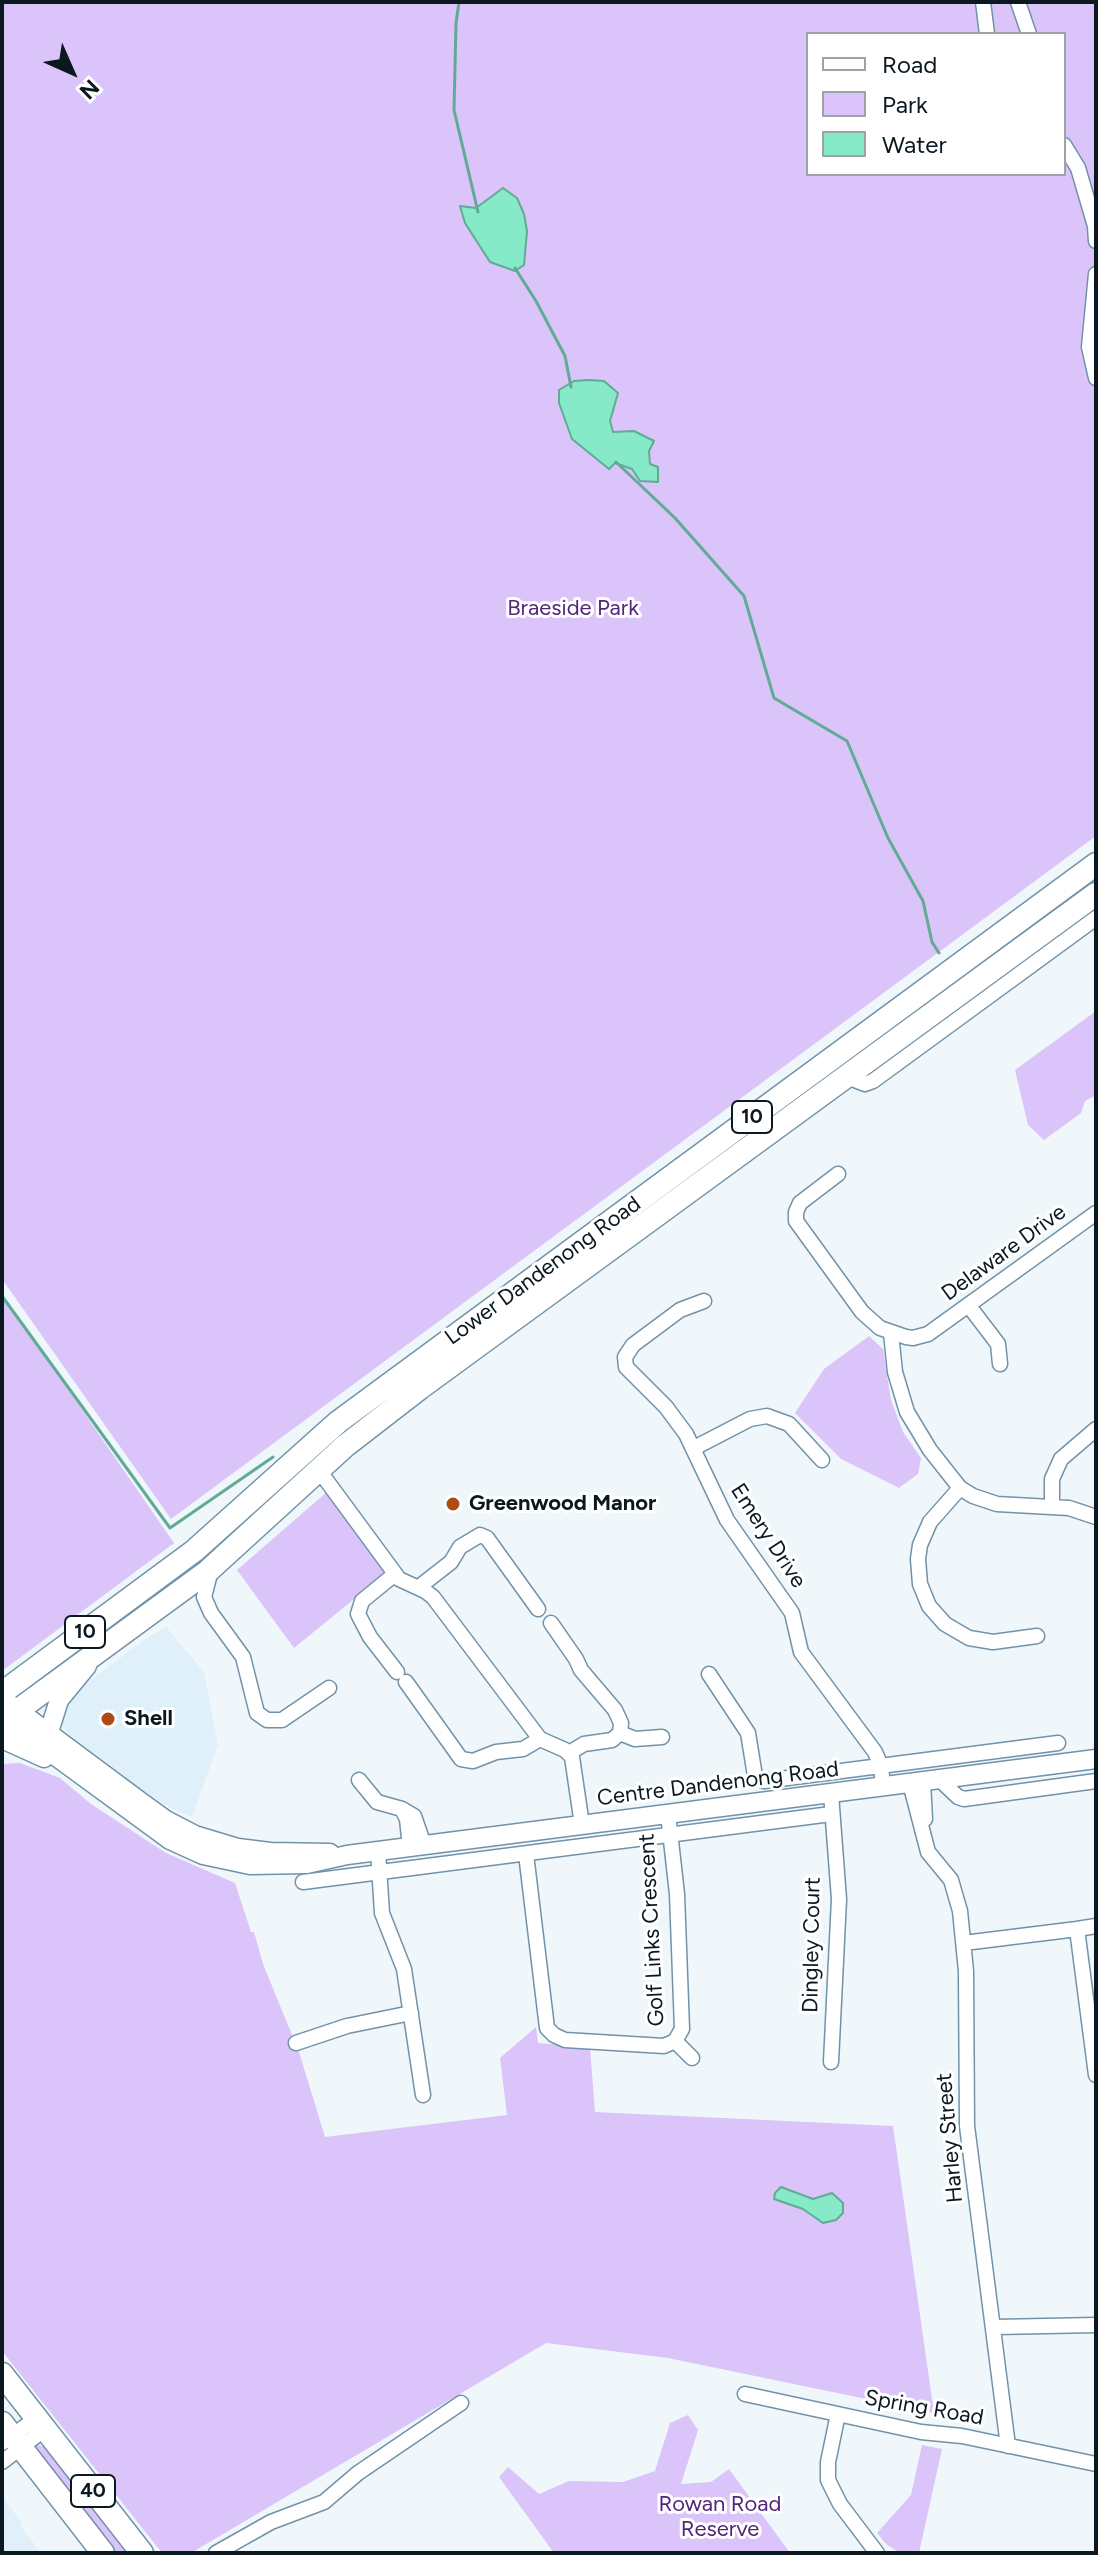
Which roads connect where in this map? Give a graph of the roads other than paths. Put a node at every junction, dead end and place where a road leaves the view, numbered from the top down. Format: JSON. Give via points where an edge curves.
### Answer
{"nodes":[{"id":1,"x":983,"y":2,"type":"edge"},
{"id":2,"x":1018,"y":2,"type":"edge"},
{"id":3,"x":987,"y":32,"type":"edge"},
{"id":4,"x":1028,"y":32,"type":"edge"},
{"id":5,"x":1066,"y":148,"type":"edge"},
{"id":6,"x":1091,"y":201,"type":"edge"},
{"id":7,"x":1096,"y":241,"type":"edge"},
{"id":8,"x":1096,"y":274,"type":"edge"},
{"id":9,"x":1094,"y":360,"type":"edge"},
{"id":10,"x":1096,"y":378,"type":"edge"},
{"id":11,"x":1096,"y":864,"type":"edge"},
{"id":12,"x":1096,"y":894,"type":"edge"},
{"id":13,"x":1096,"y":918,"type":"edge"},
{"id":14,"x":847,"y":1077,"type":"junction"},
{"id":15,"x":838,"y":1174,"type":"dead end"},
{"id":16,"x":1096,"y":1213,"type":"edge"},
{"id":17,"x":704,"y":1301,"type":"dead end"},
{"id":18,"x":969,"y":1306,"type":"junction"},
{"id":19,"x":896,"y":1334,"type":"junction"},
{"id":20,"x":1000,"y":1364,"type":"dead end"},
{"id":21,"x":1096,"y":1429,"type":"edge"},
{"id":22,"x":694,"y":1448,"type":"junction"},
{"id":23,"x":822,"y":1460,"type":"dead end"},
{"id":24,"x":318,"y":1469,"type":"junction"},
{"id":25,"x":960,"y":1488,"type":"junction"},
{"id":26,"x":1052,"y":1507,"type":"junction"},
{"id":27,"x":1096,"y":1517,"type":"edge"},
{"id":28,"x":213,"y":1566,"type":"junction"},
{"id":29,"x":395,"y":1574,"type":"junction"},
{"id":30,"x":419,"y":1587,"type":"junction"},
{"id":31,"x":170,"y":1600,"type":"junction"},
{"id":32,"x":538,"y":1609,"type":"dead end"},
{"id":33,"x":211,"y":1613,"type":"junction"},
{"id":34,"x":551,"y":1623,"type":"dead end"},
{"id":35,"x":1037,"y":1636,"type":"dead end"},
{"id":36,"x":99,"y":1652,"type":"junction"},
{"id":37,"x":709,"y":1674,"type":"dead end"},
{"id":38,"x":329,"y":1688,"type":"dead end"},
{"id":39,"x":2,"y":1693,"type":"edge"},
{"id":40,"x":6,"y":1718,"type":"edge"},
{"id":41,"x":49,"y":1732,"type":"junction"},
{"id":42,"x":620,"y":1733,"type":"junction"},
{"id":43,"x":662,"y":1737,"type":"dead end"},
{"id":44,"x":540,"y":1739,"type":"junction"},
{"id":45,"x":1058,"y":1743,"type":"dead end"},
{"id":46,"x":569,"y":1753,"type":"junction"},
{"id":47,"x":1096,"y":1759,"type":"edge"},
{"id":48,"x":881,"y":1766,"type":"junction"},
{"id":49,"x":359,"y":1780,"type":"dead end"},
{"id":50,"x":924,"y":1781,"type":"junction"},
{"id":51,"x":1096,"y":1781,"type":"edge"},
{"id":52,"x":883,"y":1787,"type":"junction"},
{"id":53,"x":824,"y":1795,"type":"junction"},
{"id":54,"x":668,"y":1814,"type":"junction"},
{"id":55,"x":828,"y":1819,"type":"junction"},
{"id":56,"x":582,"y":1825,"type":"junction"},
{"id":57,"x":670,"y":1835,"type":"junction"},
{"id":58,"x":417,"y":1846,"type":"junction"},
{"id":59,"x":378,"y":1851,"type":"junction"},
{"id":60,"x":526,"y":1854,"type":"junction"},
{"id":61,"x":347,"y":1855,"type":"junction"},
{"id":62,"x":379,"y":1872,"type":"junction"},
{"id":63,"x":303,"y":1882,"type":"dead end"},
{"id":64,"x":1096,"y":1926,"type":"edge"},
{"id":65,"x":1077,"y":1929,"type":"junction"},
{"id":66,"x":964,"y":1943,"type":"junction"},
{"id":67,"x":411,"y":2013,"type":"junction"},
{"id":68,"x":1094,"y":2040,"type":"edge"},
{"id":69,"x":675,"y":2041,"type":"junction"},
{"id":70,"x":296,"y":2043,"type":"dead end"},
{"id":71,"x":692,"y":2058,"type":"dead end"},
{"id":72,"x":831,"y":2062,"type":"dead end"},
{"id":73,"x":1096,"y":2075,"type":"edge"},
{"id":74,"x":423,"y":2095,"type":"dead end"},
{"id":75,"x":1096,"y":2325,"type":"edge"},
{"id":76,"x":995,"y":2327,"type":"junction"},
{"id":77,"x":2,"y":2374,"type":"edge"},
{"id":78,"x":745,"y":2394,"type":"dead end"},
{"id":79,"x":461,"y":2403,"type":"dead end"},
{"id":80,"x":838,"y":2414,"type":"junction"},
{"id":81,"x":41,"y":2424,"type":"junction"},
{"id":82,"x":9,"y":2438,"type":"edge"},
{"id":83,"x":1008,"y":2446,"type":"junction"},
{"id":84,"x":2,"y":2462,"type":"edge"},
{"id":85,"x":1096,"y":2464,"type":"edge"},
{"id":86,"x":103,"y":2553,"type":"edge"},
{"id":87,"x":142,"y":2553,"type":"edge"},
{"id":88,"x":216,"y":2553,"type":"edge"},
{"id":89,"x":877,"y":2553,"type":"edge"}],
"edges":[{"from":1,"to":3,"type":"street"},
{"from":2,"to":4,"type":"street"},
{"from":5,"to":6,"type":"street"},
{"from":6,"to":7,"type":"street"},
{"from":8,"to":9,"type":"street","via":[[1089,347]]},
{"from":9,"to":10,"type":"street"},
{"from":11,"to":39,"type":"highway","name":"Lower Dandenong Road","number":"10","via":[[338,1422],[194,1551]]},
{"from":12,"to":14,"type":"highway","name":"Lower Dandenong Road","number":"10"},
{"from":13,"to":14,"type":"street","via":[[869,1083]]},
{"from":14,"to":24,"type":"highway","name":"Lower Dandenong Road","number":"10","via":[[420,1388]]},
{"from":15,"to":19,"type":"street","via":[[800,1203],[796,1221],[862,1312]]},
{"from":16,"to":18,"type":"street","name":"Delaware Drive"},
{"from":17,"to":22,"type":"street","name":"Emery Drive","via":[[680,1310],[625,1357],[629,1371],[666,1407]]},
{"from":18,"to":19,"type":"street","name":"Delaware Drive","via":[[938,1327]]},
{"from":18,"to":20,"type":"street","via":[[999,1347]]},
{"from":19,"to":25,"type":"street","via":[[893,1359],[901,1399],[914,1426]]},
{"from":21,"to":26,"type":"street","via":[[1061,1459],[1052,1479]]},
{"from":22,"to":23,"type":"street","via":[[750,1419],[767,1416],[789,1424]]},
{"from":22,"to":48,"type":"street","name":"Emery Drive","via":[[727,1520],[792,1613],[801,1652]]},
{"from":24,"to":28,"type":"highway","name":"Lower Dandenong Road","number":"10"},
{"from":24,"to":29,"type":"street"},
{"from":25,"to":26,"type":"street","via":[[997,1504]]},
{"from":25,"to":35,"type":"street","via":[[930,1522],[920,1545],[923,1595],[945,1624],[969,1638],[993,1642]]},
{"from":26,"to":27,"type":"street"},
{"from":28,"to":31,"type":"highway","name":"Lower Dandenong Road","number":"10"},
{"from":28,"to":33,"type":"street","via":[[203,1591]]},
{"from":29,"to":30,"type":"street"},
{"from":29,"to":44,"type":"street","via":[[362,1601],[358,1614],[461,1759],[523,1749]]},
{"from":30,"to":32,"type":"street","via":[[480,1535]]},
{"from":30,"to":44,"type":"street","via":[[439,1603]]},
{"from":31,"to":33,"type":"street","via":[[193,1601]]},
{"from":31,"to":36,"type":"highway","name":"Lower Dandenong Road","number":"10"},
{"from":33,"to":38,"type":"street","via":[[240,1650],[261,1717],[286,1718]]},
{"from":34,"to":42,"type":"street","via":[[618,1714]]},
{"from":36,"to":40,"type":"highway","name":"Lower Dandenong Road","number":"10"},
{"from":36,"to":41,"type":"main road","via":[[59,1700]]},
{"from":37,"to":48,"type":"street","name":"Centre Dandenong Road","via":[[748,1733],[755,1776],[764,1781]]},
{"from":40,"to":41,"type":"main road","name":"Centre Dandenong Road"},
{"from":40,"to":61,"type":"main road","name":"Centre Dandenong Road","via":[[159,1833],[203,1855],[265,1865],[307,1864]]},
{"from":41,"to":61,"type":"main road","name":"Centre Dandenong Road","via":[[166,1820],[195,1835],[238,1848]]},
{"from":42,"to":43,"type":"street","via":[[635,1739]]},
{"from":42,"to":46,"type":"street"},
{"from":44,"to":46,"type":"street"},
{"from":45,"to":48,"type":"street","name":"Centre Dandenong Road"},
{"from":46,"to":56,"type":"street"},
{"from":47,"to":50,"type":"main road","name":"Centre Dandenong Road"},
{"from":48,"to":52,"type":"street","name":"Emery Drive"},
{"from":49,"to":58,"type":"street","via":[[377,1802],[414,1816]]},
{"from":50,"to":51,"type":"street","via":[[961,1799]]},
{"from":50,"to":52,"type":"main road","name":"Centre Dandenong Road"},
{"from":50,"to":66,"type":"street","name":"Harley Street","via":[[928,1852],[955,1889]]},
{"from":52,"to":53,"type":"main road","name":"Centre Dandenong Road"},
{"from":53,"to":54,"type":"main road","name":"Centre Dandenong Road"},
{"from":53,"to":55,"type":"street","name":"Dingley Court"},
{"from":54,"to":56,"type":"main road","name":"Centre Dandenong Road"},
{"from":54,"to":57,"type":"street","name":"Golf Links Crescent"},
{"from":55,"to":57,"type":"street","name":"Centre Dandenong Road"},
{"from":55,"to":72,"type":"street","name":"Dingley Court","via":[[839,1899]]},
{"from":56,"to":58,"type":"main road","name":"Centre Dandenong Road"},
{"from":57,"to":60,"type":"street","name":"Centre Dandenong Road"},
{"from":57,"to":69,"type":"street","name":"Golf Links Crescent","via":[[682,2029]]},
{"from":58,"to":59,"type":"main road","name":"Centre Dandenong Road"},
{"from":59,"to":61,"type":"main road","name":"Centre Dandenong Road"},
{"from":59,"to":62,"type":"street"},
{"from":60,"to":62,"type":"street","name":"Centre Dandenong Road"},
{"from":60,"to":69,"type":"street","name":"Golf Links Crescent","via":[[547,2028],[565,2040],[660,2046]]},
{"from":62,"to":63,"type":"street","name":"Centre Dandenong Road"},
{"from":62,"to":67,"type":"street","via":[[382,1913],[404,1969]]},
{"from":64,"to":65,"type":"street"},
{"from":65,"to":66,"type":"street"},
{"from":65,"to":68,"type":"street"},
{"from":66,"to":76,"type":"street","name":"Harley Street","via":[[967,2126]]},
{"from":67,"to":70,"type":"street"},
{"from":67,"to":74,"type":"street"},
{"from":68,"to":73,"type":"street"},
{"from":69,"to":71,"type":"street","name":"Golf Links Crescent"},
{"from":75,"to":76,"type":"street"},
{"from":76,"to":83,"type":"street","name":"Harley Street"},
{"from":77,"to":81,"type":"highway","number":"40"},
{"from":78,"to":80,"type":"street","name":"Spring Road"},
{"from":79,"to":88,"type":"street","via":[[324,2502],[271,2522]]},
{"from":80,"to":83,"type":"street","name":"Spring Road"},
{"from":80,"to":89,"type":"street","via":[[828,2462],[830,2485]]},
{"from":81,"to":82,"type":"street"},
{"from":81,"to":87,"type":"highway","number":"40"},
{"from":82,"to":84,"type":"street"},
{"from":82,"to":86,"type":"highway","number":"40"},
{"from":83,"to":85,"type":"street","name":"Spring Road"}]}
